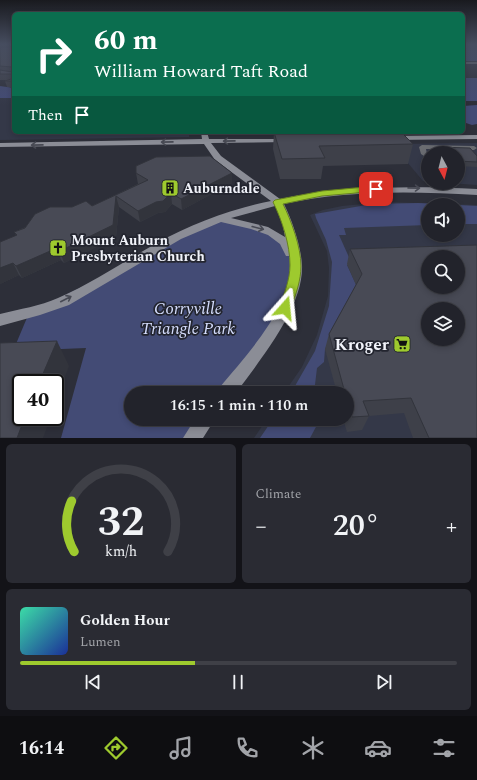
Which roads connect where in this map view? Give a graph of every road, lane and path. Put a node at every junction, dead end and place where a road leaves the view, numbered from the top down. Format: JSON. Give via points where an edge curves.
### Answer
{"nodes":[{"id":1,"x":204,"y":134,"type":"edge"},
{"id":2,"x":386,"y":136,"type":"edge"},
{"id":3,"x":464,"y":137,"type":"junction"},
{"id":4,"x":477,"y":137,"type":"edge"},
{"id":5,"x":296,"y":140,"type":"edge"},
{"id":6,"x":206,"y":142,"type":"junction"},
{"id":7,"x":0,"y":145,"type":"edge"},
{"id":8,"x":465,"y":149,"type":"edge"},
{"id":9,"x":475,"y":150,"type":"edge"},
{"id":10,"x":477,"y":192,"type":"edge"},
{"id":11,"x":278,"y":202,"type":"junction"},
{"id":12,"x":220,"y":219,"type":"junction"},
{"id":13,"x":296,"y":265,"type":"junction"},
{"id":14,"x":0,"y":320,"type":"edge"},
{"id":15,"x":231,"y":386,"type":"edge"},
{"id":16,"x":201,"y":426,"type":"edge"},
{"id":17,"x":192,"y":438,"type":"edge"}],
"edges":[{"from":1,"to":6,"type":"main road"},
{"from":2,"to":3,"type":"main road"},
{"from":3,"to":4,"type":"main road"},
{"from":3,"to":9,"type":"lane"},
{"from":5,"to":6,"type":"main road","one_way":true},
{"from":6,"to":7,"type":"main road","one_way":true},
{"from":6,"to":11,"type":"main road","via":[[218,158]]},
{"from":8,"to":9,"type":"lane"},
{"from":11,"to":10,"type":"main road","one_way":true,"via":[[373,189]]},
{"from":11,"to":12,"type":"main road"},
{"from":11,"to":13,"type":"main road","via":[[287,220]]},
{"from":12,"to":13,"type":"main road","one_way":true,"via":[[274,234],[284,241]]},
{"from":14,"to":12,"type":"main road","one_way":true,"via":[[64,301],[194,229]]},
{"from":13,"to":15,"type":"main road","via":[[293,285],[285,308],[267,339]]},
{"from":16,"to":17,"type":"main road"}]}
